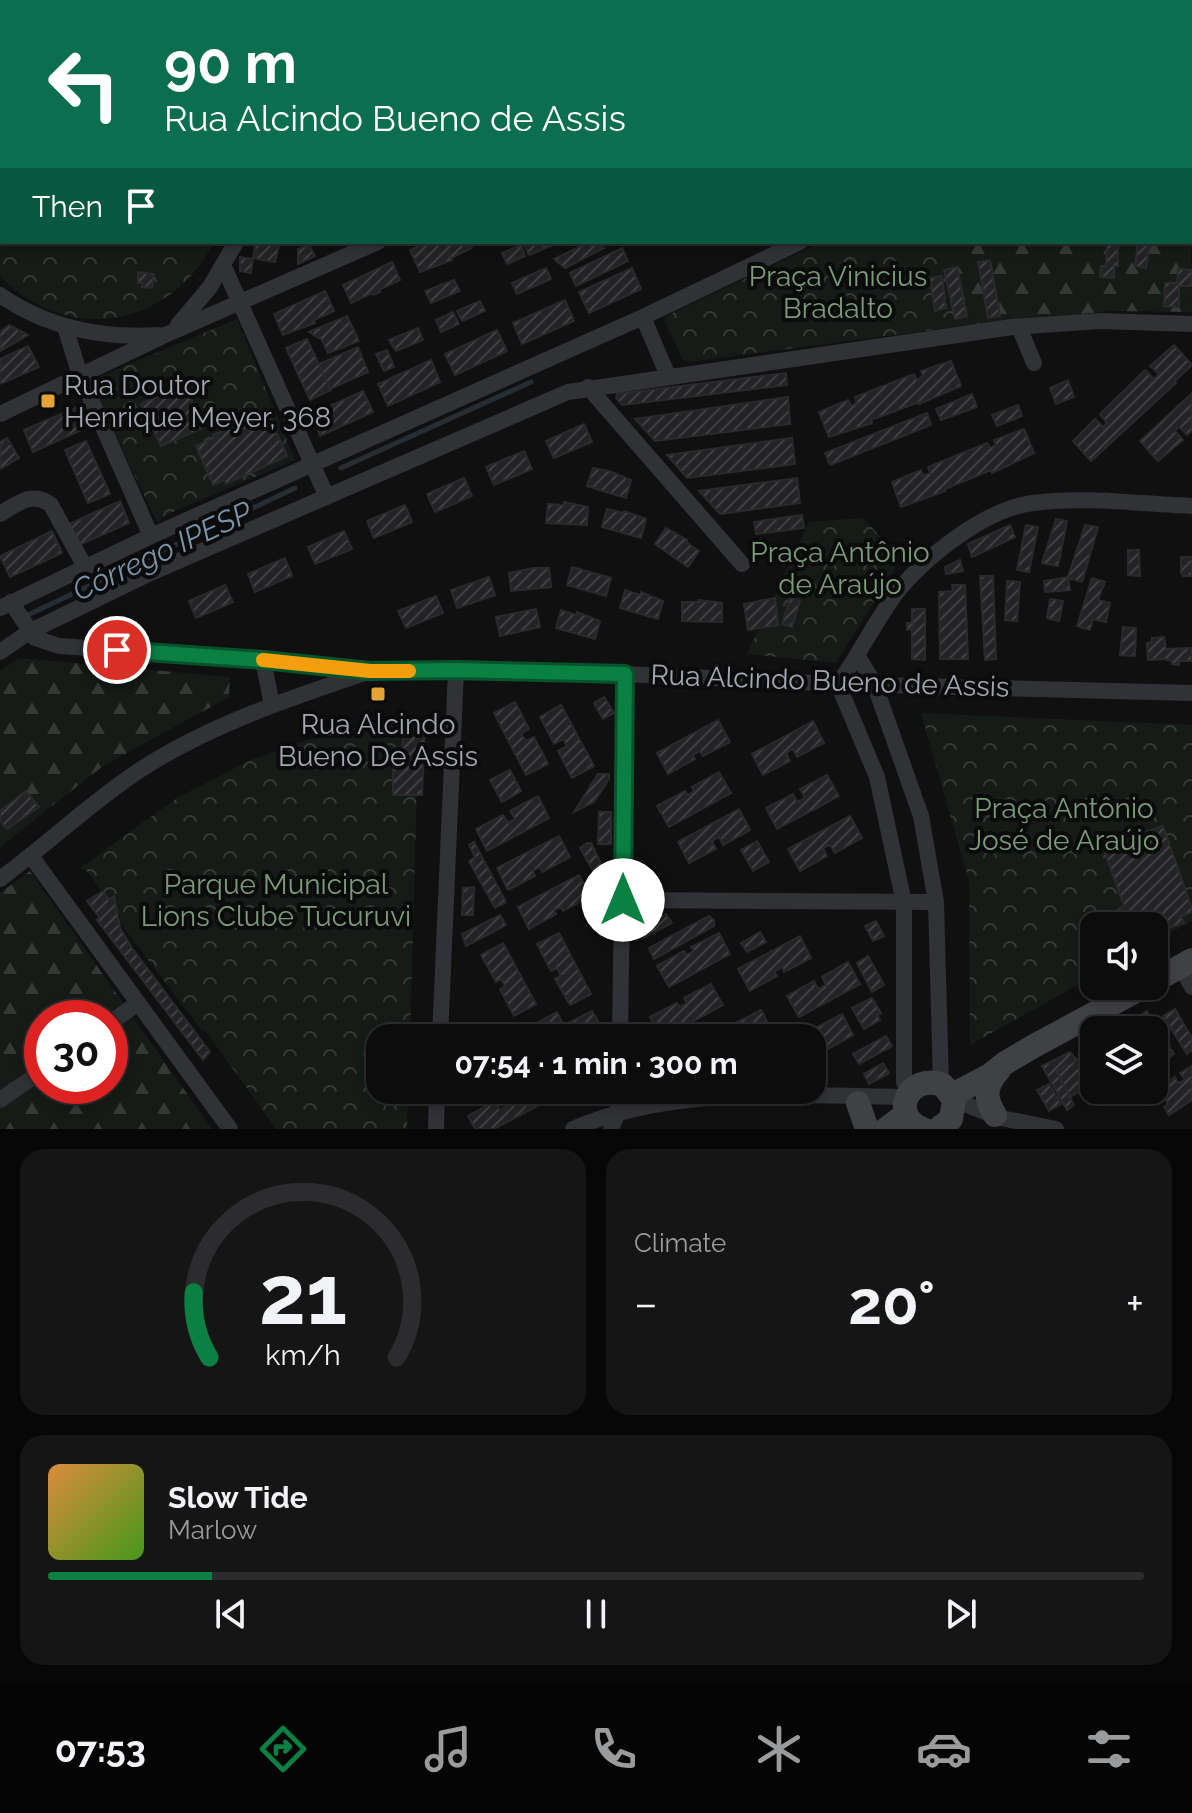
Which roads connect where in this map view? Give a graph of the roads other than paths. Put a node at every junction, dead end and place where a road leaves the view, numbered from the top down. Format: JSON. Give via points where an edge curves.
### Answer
{"nodes":[{"id":1,"x":235,"y":244,"type":"edge"},
{"id":2,"x":373,"y":244,"type":"edge"},
{"id":3,"x":796,"y":244,"type":"edge"},
{"id":4,"x":224,"y":267,"type":"junction"},
{"id":5,"x":0,"y":295,"type":"edge"},
{"id":6,"x":240,"y":303,"type":"junction"},
{"id":7,"x":643,"y":317,"type":"junction"},
{"id":8,"x":1192,"y":324,"type":"edge"},
{"id":9,"x":65,"y":327,"type":"junction"},
{"id":10,"x":1019,"y":327,"type":"junction"},
{"id":11,"x":165,"y":335,"type":"junction"},
{"id":12,"x":1034,"y":363,"type":"dead end"},
{"id":13,"x":80,"y":375,"type":"junction"},
{"id":14,"x":668,"y":376,"type":"junction"},
{"id":15,"x":588,"y":387,"type":"junction"},
{"id":16,"x":0,"y":414,"type":"edge"},
{"id":17,"x":314,"y":466,"type":"junction"},
{"id":18,"x":326,"y":494,"type":"junction"},
{"id":19,"x":1192,"y":506,"type":"edge"},
{"id":20,"x":0,"y":514,"type":"edge"},
{"id":21,"x":151,"y":536,"type":"junction"},
{"id":22,"x":742,"y":564,"type":"dead end"},
{"id":23,"x":85,"y":567,"type":"junction"},
{"id":24,"x":9,"y":606,"type":"edge"},
{"id":25,"x":27,"y":629,"type":"junction"},
{"id":26,"x":0,"y":652,"type":"edge"},
{"id":27,"x":858,"y":657,"type":"junction"},
{"id":28,"x":263,"y":660,"type":"junction"},
{"id":29,"x":456,"y":670,"type":"junction"},
{"id":30,"x":370,"y":671,"type":"junction"},
{"id":31,"x":625,"y":674,"type":"junction"},
{"id":32,"x":874,"y":683,"type":"junction"},
{"id":33,"x":838,"y":684,"type":"junction"},
{"id":34,"x":1192,"y":693,"type":"edge"},
{"id":35,"x":272,"y":705,"type":"junction"},
{"id":36,"x":31,"y":856,"type":"junction"},
{"id":37,"x":0,"y":879,"type":"edge"},
{"id":38,"x":623,"y":900,"type":"junction"},
{"id":39,"x":936,"y":902,"type":"junction"},
{"id":40,"x":904,"y":903,"type":"junction"},
{"id":41,"x":1188,"y":971,"type":"edge"},
{"id":42,"x":1168,"y":977,"type":"edge"},
{"id":43,"x":1120,"y":1000,"type":"edge"},
{"id":44,"x":138,"y":1003,"type":"junction"},
{"id":45,"x":128,"y":1010,"type":"edge"},
{"id":46,"x":441,"y":1024,"type":"edge"},
{"id":47,"x":620,"y":1024,"type":"edge"},
{"id":48,"x":1002,"y":1066,"type":"junction"},
{"id":49,"x":24,"y":1083,"type":"edge"},
{"id":50,"x":0,"y":1100,"type":"edge"},
{"id":51,"x":848,"y":1100,"type":"junction"},
{"id":52,"x":437,"y":1104,"type":"edge"},
{"id":53,"x":618,"y":1104,"type":"edge"},
{"id":54,"x":928,"y":1108,"type":"edge"},
{"id":55,"x":618,"y":1112,"type":"junction"},
{"id":56,"x":998,"y":1117,"type":"junction"},
{"id":57,"x":230,"y":1129,"type":"edge"},
{"id":58,"x":436,"y":1129,"type":"edge"},
{"id":59,"x":573,"y":1129,"type":"edge"},
{"id":60,"x":611,"y":1129,"type":"edge"},
{"id":61,"x":867,"y":1129,"type":"edge"},
{"id":62,"x":886,"y":1129,"type":"edge"},
{"id":63,"x":1056,"y":1129,"type":"edge"}],
"edges":[{"from":1,"to":4,"type":"street"},
{"from":2,"to":6,"type":"street"},
{"from":3,"to":7,"type":"street"},
{"from":4,"to":6,"type":"street"},
{"from":4,"to":11,"type":"street"},
{"from":5,"to":9,"type":"street"},
{"from":6,"to":11,"type":"street"},
{"from":6,"to":17,"type":"street"},
{"from":7,"to":14,"type":"street"},
{"from":7,"to":17,"type":"street"},
{"from":8,"to":10,"type":"street","via":[[1100,321]]},
{"from":9,"to":11,"type":"street"},
{"from":9,"to":13,"type":"street"},
{"from":10,"to":12,"type":"street"},
{"from":10,"to":14,"type":"street"},
{"from":11,"to":13,"type":"street"},
{"from":13,"to":16,"type":"street"},
{"from":13,"to":21,"type":"street"},
{"from":14,"to":15,"type":"street"},
{"from":15,"to":18,"type":"street"},
{"from":15,"to":22,"type":"street"},
{"from":17,"to":18,"type":"street"},
{"from":17,"to":21,"type":"street"},
{"from":18,"to":25,"type":"street"},
{"from":19,"to":27,"type":"street","via":[[1072,500],[1030,503],[995,516],[958,536],[916,571],[893,597]]},
{"from":20,"to":23,"type":"street","via":[[26,499],[44,499]]},
{"from":21,"to":23,"type":"street"},
{"from":23,"to":24,"type":"street"},
{"from":24,"to":25,"type":"street"},
{"from":25,"to":26,"type":"street"},
{"from":25,"to":28,"type":"street","name":"Rua Alcindo Bueno de Assis","via":[[35,638],[59,646]]},
{"from":27,"to":32,"type":"street"},
{"from":27,"to":33,"type":"street"},
{"from":28,"to":30,"type":"street","name":"Rua Alcindo Bueno de Assis"},
{"from":28,"to":35,"type":"street"},
{"from":29,"to":30,"type":"street","name":"Rua Alcindo Bueno de Assis"},
{"from":29,"to":31,"type":"street","name":"Rua Alcindo Bueno de Assis"},
{"from":29,"to":46,"type":"street"},
{"from":30,"to":35,"type":"street"},
{"from":31,"to":33,"type":"street","name":"Rua Alcindo Bueno de Assis"},
{"from":31,"to":38,"type":"street"},
{"from":32,"to":33,"type":"street","name":"Rua Alcindo Bueno de Assis"},
{"from":32,"to":34,"type":"street","name":"Rua Alcindo Bueno de Assis"},
{"from":32,"to":39,"type":"street","via":[[921,816]]},
{"from":33,"to":40,"type":"street","via":[[877,777]]},
{"from":35,"to":36,"type":"street","via":[[140,770]]},
{"from":36,"to":37,"type":"street"},
{"from":36,"to":44,"type":"street"},
{"from":38,"to":40,"type":"street"},
{"from":38,"to":47,"type":"street"},
{"from":39,"to":40,"type":"street"},
{"from":39,"to":54,"type":"street"},
{"from":40,"to":54,"type":"street","via":[[904,1082]]},
{"from":41,"to":42,"type":"street"},
{"from":43,"to":48,"type":"street"},
{"from":44,"to":45,"type":"street"},
{"from":44,"to":57,"type":"street"},
{"from":48,"to":54,"type":"street"},
{"from":48,"to":56,"type":"street","via":[[987,1094]]},
{"from":49,"to":50,"type":"street"},
{"from":51,"to":54,"type":"street"},
{"from":51,"to":55,"type":"street","via":[[713,1099]]},
{"from":51,"to":61,"type":"street"},
{"from":52,"to":58,"type":"street"},
{"from":53,"to":55,"type":"street"},
{"from":54,"to":56,"type":"street"},
{"from":54,"to":62,"type":"street"},
{"from":55,"to":59,"type":"street"},
{"from":55,"to":60,"type":"street"},
{"from":56,"to":63,"type":"street"}]}
